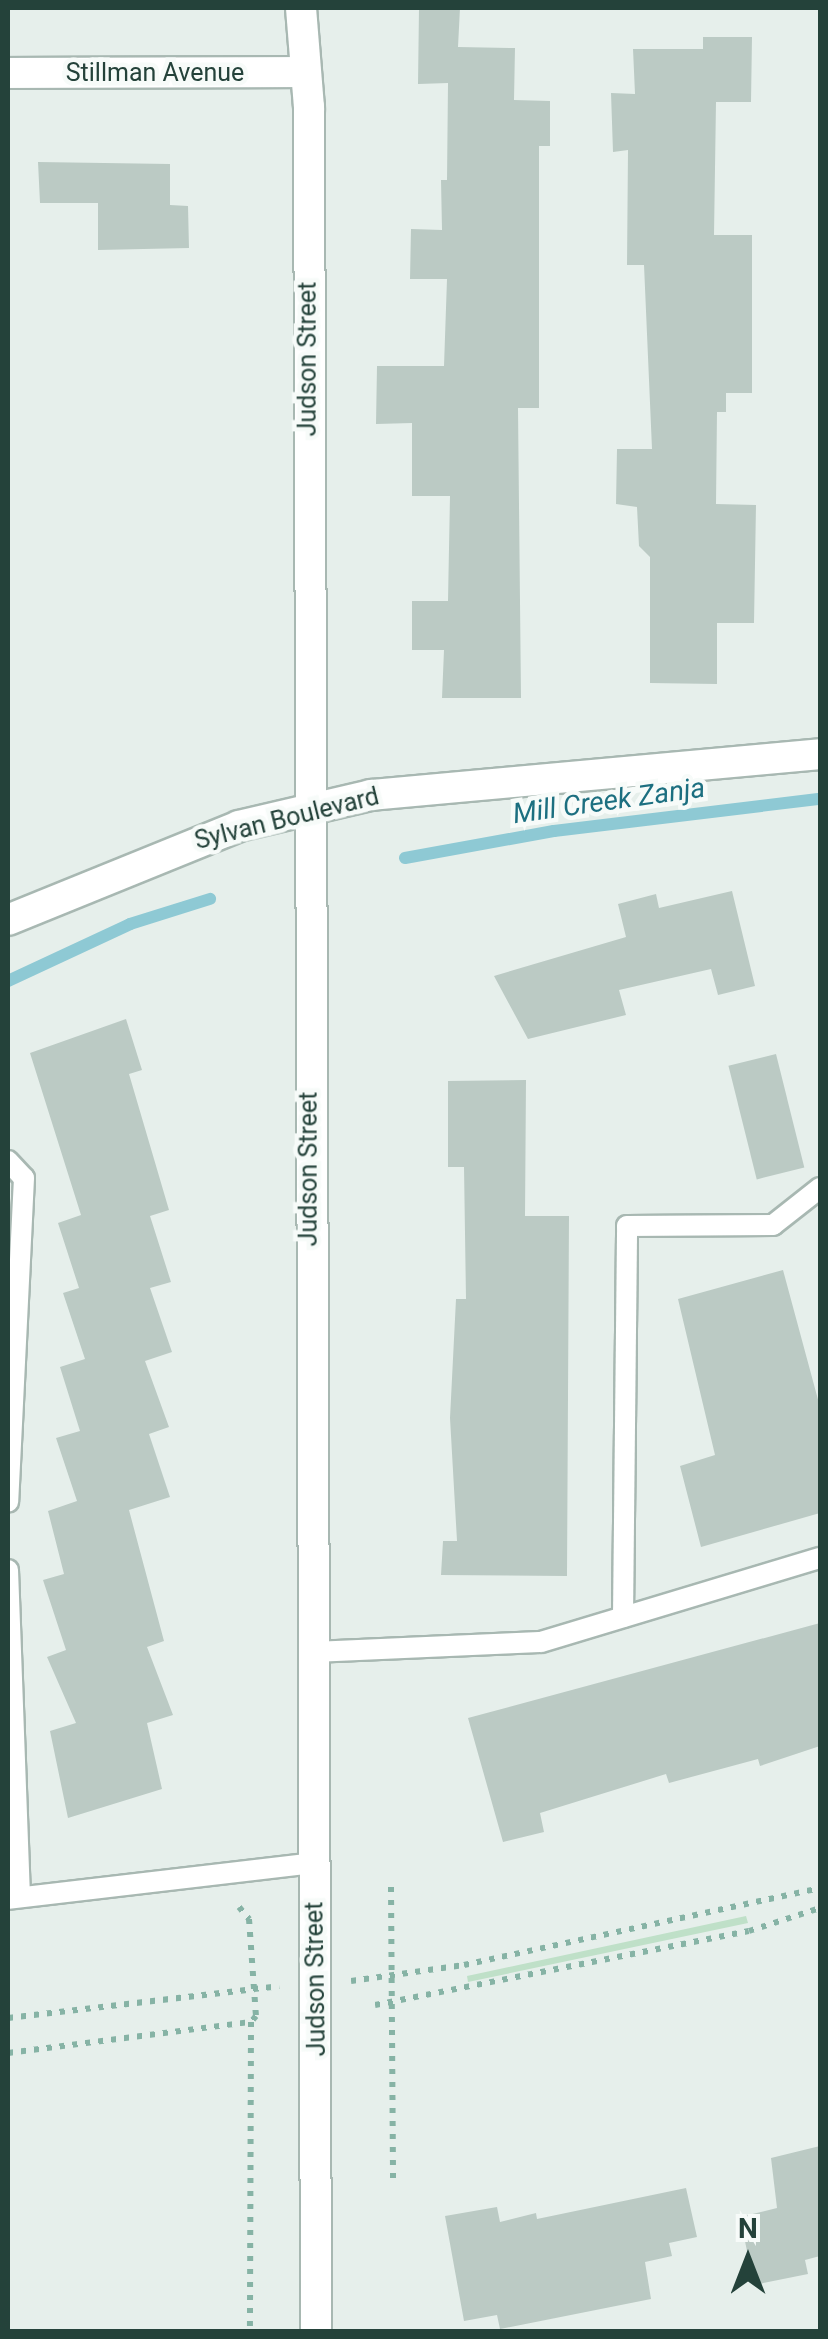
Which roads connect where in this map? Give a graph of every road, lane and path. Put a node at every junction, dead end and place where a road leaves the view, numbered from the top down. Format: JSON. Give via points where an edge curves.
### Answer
{"nodes":[{"id":1,"x":301,"y":8,"type":"edge"},
{"id":2,"x":302,"y":72,"type":"junction"},
{"id":3,"x":8,"y":74,"type":"edge"},
{"id":4,"x":820,"y":754,"type":"edge"},
{"id":5,"x":307,"y":810,"type":"junction"},
{"id":6,"x":8,"y":920,"type":"edge"},
{"id":7,"x":8,"y":1161,"type":"edge"},
{"id":8,"x":820,"y":1188,"type":"edge"},
{"id":9,"x":8,"y":1502,"type":"edge"},
{"id":10,"x":820,"y":1558,"type":"edge"},
{"id":11,"x":8,"y":1570,"type":"edge"},
{"id":12,"x":623,"y":1617,"type":"junction"},
{"id":13,"x":312,"y":1652,"type":"junction"},
{"id":14,"x":314,"y":1863,"type":"junction"},
{"id":15,"x":391,"y":1888,"type":"dead end"},
{"id":16,"x":820,"y":1888,"type":"edge"},
{"id":17,"x":14,"y":1898,"type":"edge"},
{"id":18,"x":239,"y":1907,"type":"dead end"},
{"id":19,"x":820,"y":1908,"type":"edge"},
{"id":20,"x":395,"y":1976,"type":"junction"},
{"id":21,"x":374,"y":1980,"type":"dead end"},
{"id":22,"x":251,"y":1988,"type":"junction"},
{"id":23,"x":395,"y":2002,"type":"junction"},
{"id":24,"x":375,"y":2005,"type":"dead end"},
{"id":25,"x":8,"y":2018,"type":"edge"},
{"id":26,"x":251,"y":2022,"type":"junction"},
{"id":27,"x":8,"y":2053,"type":"edge"},
{"id":28,"x":393,"y":2180,"type":"dead end"},
{"id":29,"x":250,"y":2332,"type":"edge"},
{"id":30,"x":316,"y":2332,"type":"edge"}],
"edges":[{"from":1,"to":2,"type":"main road","name":"Judson Street"},
{"from":2,"to":3,"type":"main road","name":"Stillman Avenue"},
{"from":2,"to":5,"type":"main road","name":"Judson Street","via":[[309,107]]},
{"from":4,"to":5,"type":"main road","name":"Sylvan Boulevard","via":[[371,795]]},
{"from":5,"to":6,"type":"main road","name":"Sylvan Boulevard","via":[[166,852]]},
{"from":5,"to":13,"type":"main road","name":"Judson Street"},
{"from":7,"to":9,"type":"lane","via":[[24,1178]]},
{"from":8,"to":12,"type":"lane","via":[[773,1225],[627,1226]]},
{"from":10,"to":12,"type":"lane"},
{"from":11,"to":17,"type":"lane"},
{"from":12,"to":13,"type":"lane","via":[[541,1642]]},
{"from":13,"to":14,"type":"main road","name":"Judson Street"},
{"from":14,"to":17,"type":"lane"},
{"from":14,"to":30,"type":"main road","name":"Judson Street"},
{"from":15,"to":20,"type":"path"},
{"from":16,"to":20,"type":"path"},
{"from":18,"to":22,"type":"path","via":[[249,1919]]},
{"from":19,"to":23,"type":"path","via":[[749,1931]]},
{"from":20,"to":21,"type":"path"},
{"from":20,"to":23,"type":"path"},
{"from":22,"to":25,"type":"path"},
{"from":22,"to":26,"type":"path"},
{"from":23,"to":24,"type":"path"},
{"from":23,"to":28,"type":"path"},
{"from":26,"to":27,"type":"path"},
{"from":26,"to":29,"type":"path"}]}
